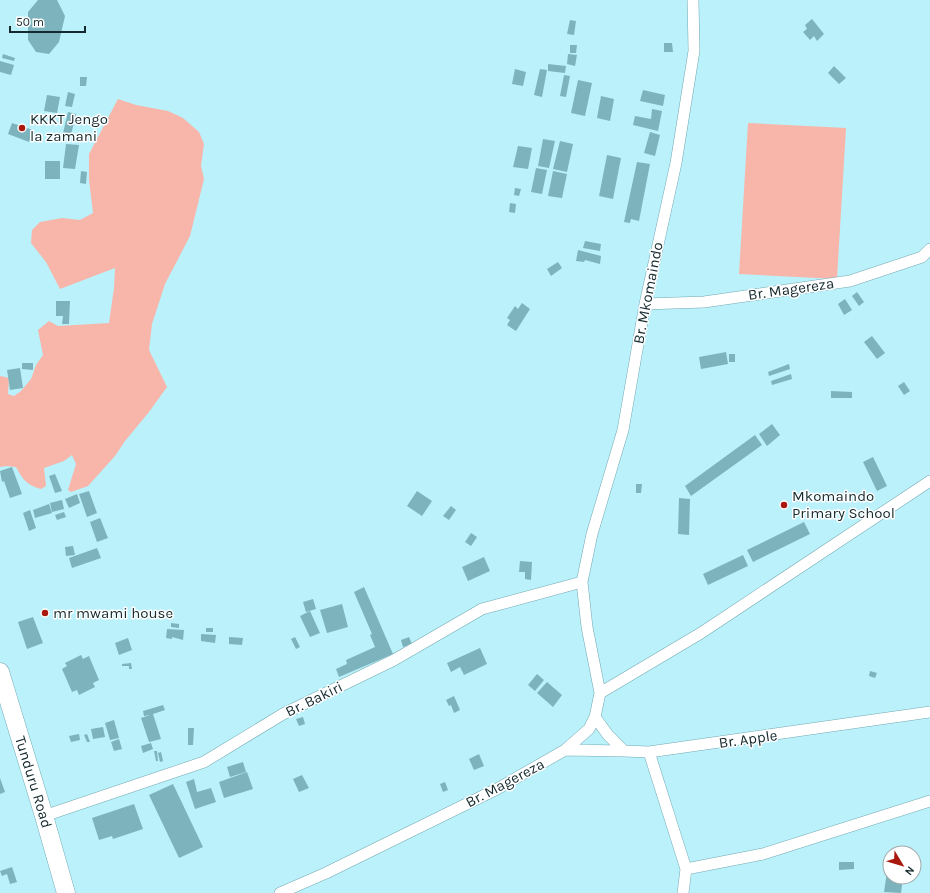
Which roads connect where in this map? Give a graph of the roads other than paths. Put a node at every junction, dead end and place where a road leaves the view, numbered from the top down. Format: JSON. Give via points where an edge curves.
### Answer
{"nodes":[{"id":1,"x":693,"y":0,"type":"edge"},
{"id":2,"x":930,"y":249,"type":"edge"},
{"id":3,"x":645,"y":304,"type":"junction"},
{"id":4,"x":930,"y":481,"type":"edge"},
{"id":5,"x":582,"y":582,"type":"junction"},
{"id":6,"x":0,"y":672,"type":"edge"},
{"id":7,"x":600,"y":693,"type":"junction"},
{"id":8,"x":930,"y":712,"type":"edge"},
{"id":9,"x":595,"y":717,"type":"junction"},
{"id":10,"x":565,"y":750,"type":"junction"},
{"id":11,"x":624,"y":751,"type":"junction"},
{"id":12,"x":649,"y":752,"type":"junction"},
{"id":13,"x":930,"y":801,"type":"edge"},
{"id":14,"x":44,"y":816,"type":"junction"},
{"id":15,"x":686,"y":869,"type":"junction"},
{"id":16,"x":66,"y":893,"type":"edge"},
{"id":17,"x":280,"y":893,"type":"edge"},
{"id":18,"x":683,"y":893,"type":"edge"}],
"edges":[{"from":1,"to":3,"type":"street","name":"Br. Mkomaindo","via":[[694,51],[676,163]]},
{"from":2,"to":3,"type":"street","name":"Br. Magereza","via":[[922,257],[850,281],[704,302]]},
{"from":3,"to":5,"type":"street","name":"Br. Mkomaindo","via":[[623,430],[592,534]]},
{"from":4,"to":7,"type":"street","via":[[701,633]]},
{"from":5,"to":7,"type":"street","name":"Br. Magereza","via":[[587,627]]},
{"from":5,"to":14,"type":"street","name":"Br. Bakiri","via":[[482,609],[394,660],[283,714],[204,762]]},
{"from":6,"to":14,"type":"highway","name":"Tunduru Road"},
{"from":7,"to":9,"type":"street","name":"Br. Magereza"},
{"from":8,"to":12,"type":"street","name":"Br. Apple"},
{"from":9,"to":10,"type":"street","name":"Br. Magereza","via":[[589,730]]},
{"from":9,"to":11,"type":"street"},
{"from":10,"to":11,"type":"street","name":"Br. Apple"},
{"from":10,"to":17,"type":"street","name":"Br. Magereza","via":[[497,789]]},
{"from":11,"to":12,"type":"street","name":"Br. Apple"},
{"from":12,"to":15,"type":"street"},
{"from":13,"to":15,"type":"street","via":[[763,854]]},
{"from":14,"to":16,"type":"highway","name":"Tunduru Road"},
{"from":15,"to":18,"type":"street"}]}
